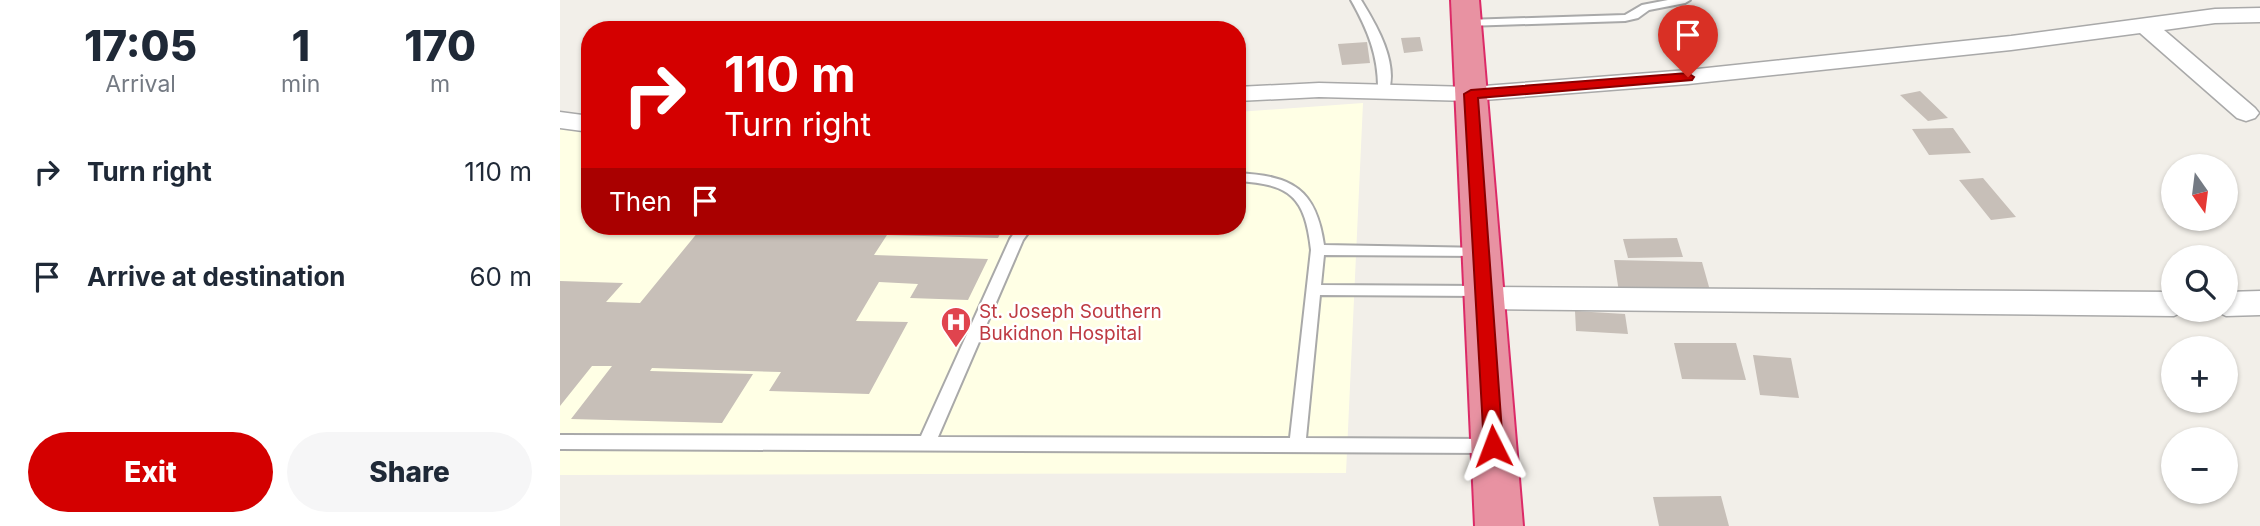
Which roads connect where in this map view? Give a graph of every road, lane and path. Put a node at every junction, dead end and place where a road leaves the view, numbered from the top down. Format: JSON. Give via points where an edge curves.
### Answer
{"nodes":[{"id":1,"x":1356,"y":0,"type":"edge"},
{"id":2,"x":1685,"y":0,"type":"edge"},
{"id":3,"x":1465,"y":11,"type":"edge"},
{"id":4,"x":2255,"y":20,"type":"edge"},
{"id":5,"x":2145,"y":25,"type":"junction"},
{"id":6,"x":1384,"y":92,"type":"junction"},
{"id":7,"x":1246,"y":94,"type":"edge"},
{"id":8,"x":1471,"y":94,"type":"junction"},
{"id":9,"x":2246,"y":113,"type":"dead end"},
{"id":10,"x":560,"y":120,"type":"edge"},
{"id":11,"x":581,"y":123,"type":"edge"},
{"id":12,"x":1246,"y":178,"type":"edge"},
{"id":13,"x":1020,"y":235,"type":"edge"},
{"id":14,"x":1318,"y":250,"type":"junction"},
{"id":15,"x":1481,"y":251,"type":"junction"},
{"id":16,"x":1314,"y":290,"type":"junction"},
{"id":17,"x":1484,"y":294,"type":"junction"},
{"id":18,"x":2260,"y":303,"type":"edge"},
{"id":19,"x":2161,"y":304,"type":"edge"},
{"id":20,"x":2238,"y":304,"type":"edge"},
{"id":21,"x":560,"y":442,"type":"edge"},
{"id":22,"x":926,"y":444,"type":"junction"},
{"id":23,"x":1297,"y":445,"type":"junction"},
{"id":24,"x":1493,"y":446,"type":"junction"},
{"id":25,"x":1499,"y":526,"type":"edge"}],
"edges":[{"from":1,"to":6,"type":"lane","via":[[1377,36],[1384,60]]},
{"from":2,"to":3,"type":"lane","via":[[1646,7],[1625,18]]},
{"from":3,"to":8,"type":"highway"},
{"from":4,"to":5,"type":"street"},
{"from":5,"to":8,"type":"street","via":[[1688,77]]},
{"from":5,"to":9,"type":"street"},
{"from":6,"to":7,"type":"street"},
{"from":6,"to":8,"type":"street"},
{"from":8,"to":15,"type":"highway"},
{"from":10,"to":11,"type":"street"},
{"from":12,"to":14,"type":"lane","via":[[1282,182],[1304,198],[1315,219]]},
{"from":13,"to":22,"type":"lane"},
{"from":14,"to":15,"type":"lane"},
{"from":14,"to":16,"type":"lane"},
{"from":15,"to":17,"type":"highway"},
{"from":16,"to":17,"type":"lane"},
{"from":16,"to":23,"type":"lane"},
{"from":17,"to":19,"type":"street"},
{"from":17,"to":24,"type":"highway"},
{"from":18,"to":20,"type":"street"},
{"from":21,"to":22,"type":"lane"},
{"from":22,"to":23,"type":"lane"},
{"from":23,"to":24,"type":"lane"},
{"from":24,"to":25,"type":"highway"}]}
